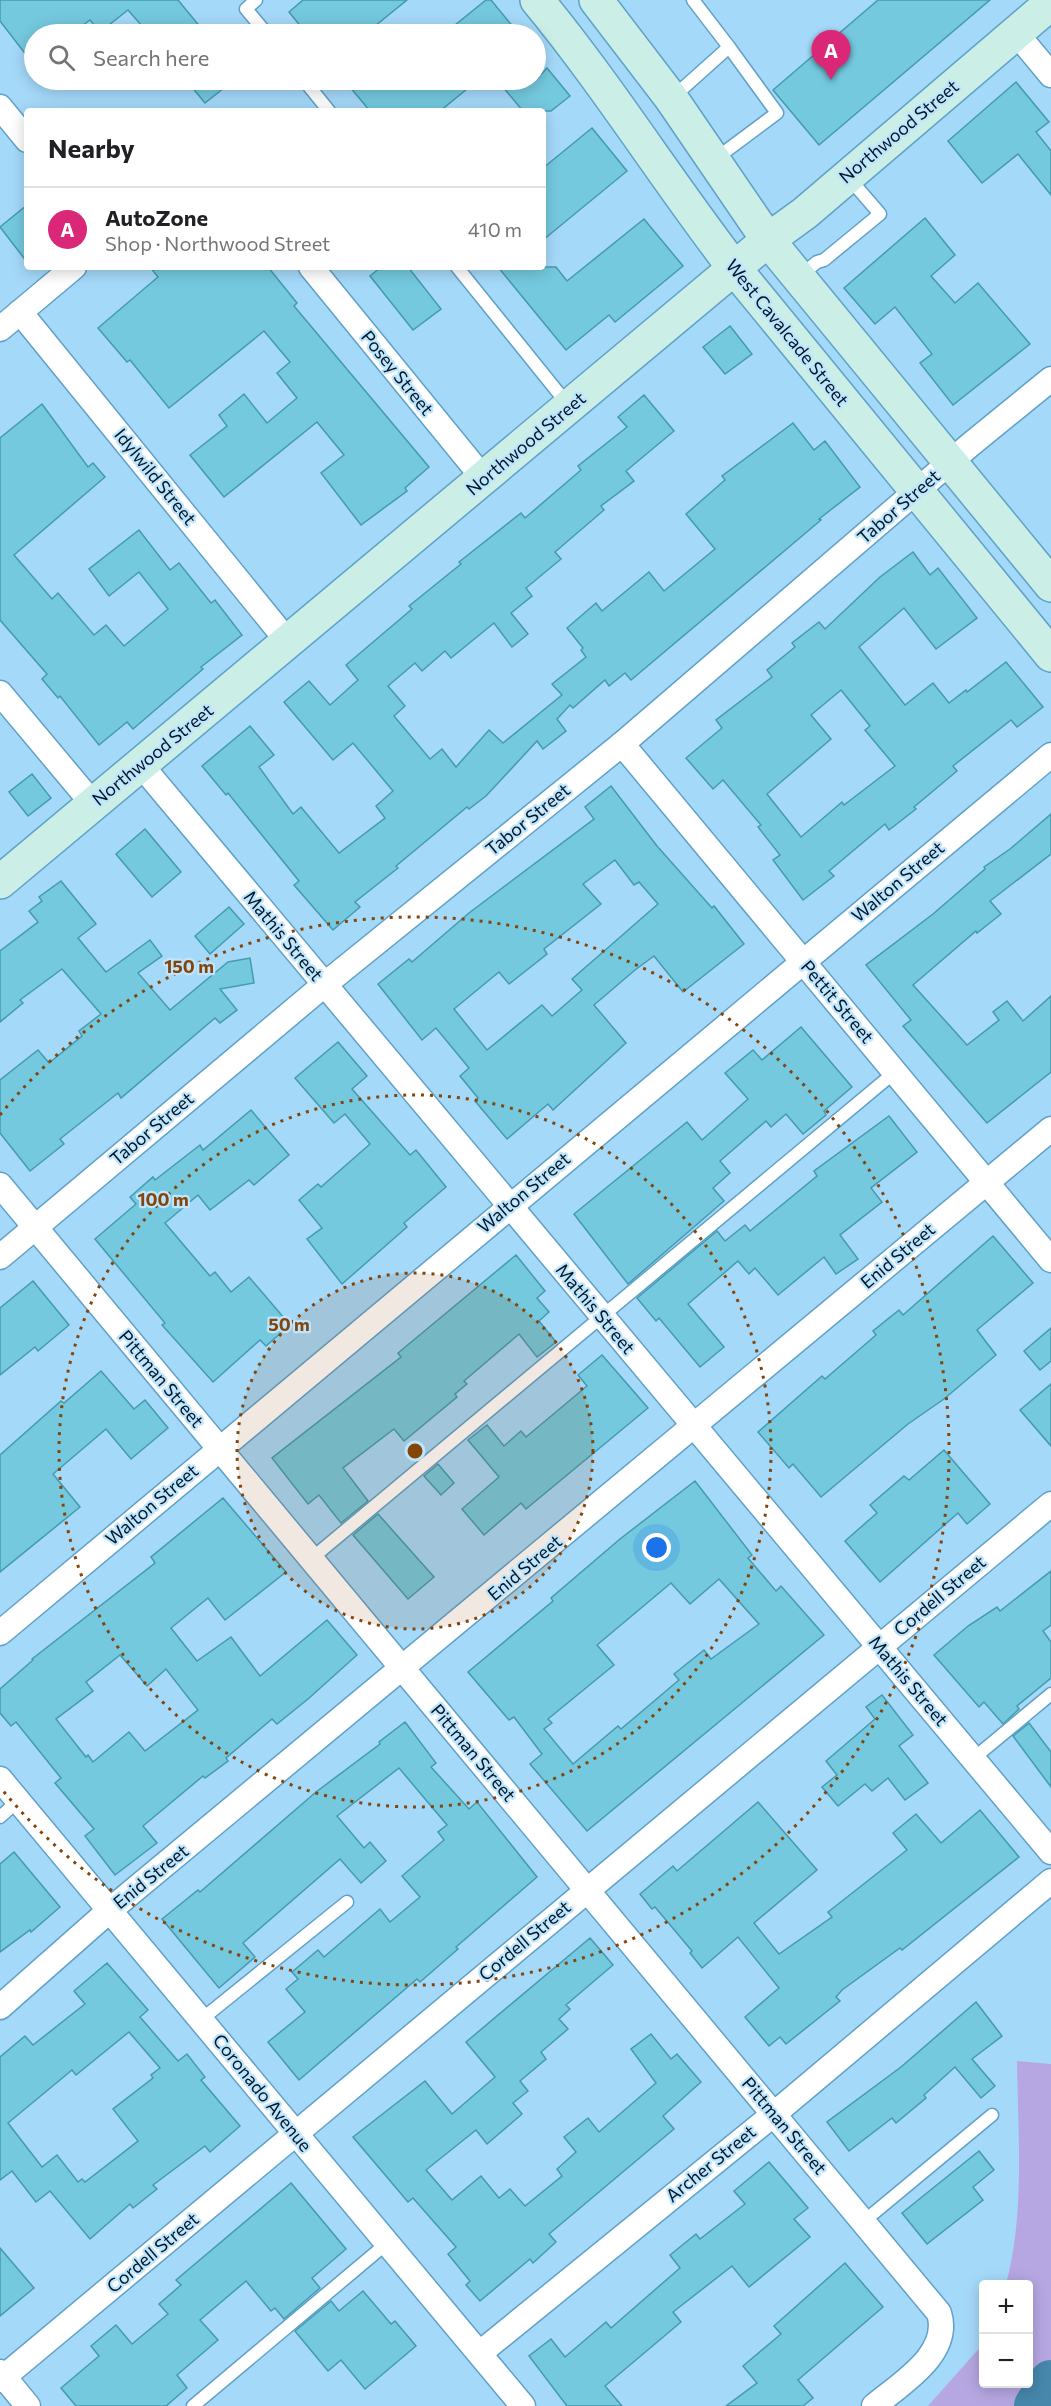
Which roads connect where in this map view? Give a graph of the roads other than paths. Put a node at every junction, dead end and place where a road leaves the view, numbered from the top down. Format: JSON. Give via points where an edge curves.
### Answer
{"nodes":[{"id":1,"x":256,"y":0,"type":"edge"},
{"id":2,"x":537,"y":0,"type":"edge"},
{"id":3,"x":596,"y":0,"type":"edge"},
{"id":4,"x":693,"y":0,"type":"edge"},
{"id":5,"x":1047,"y":3,"type":"edge"},
{"id":6,"x":259,"y":24,"type":"edge"},
{"id":7,"x":1016,"y":33,"type":"junction"},
{"id":8,"x":729,"y":47,"type":"junction"},
{"id":9,"x":1051,"y":75,"type":"edge"},
{"id":10,"x":312,"y":90,"type":"edge"},
{"id":11,"x":671,"y":98,"type":"junction"},
{"id":12,"x":0,"y":107,"type":"edge"},
{"id":13,"x":327,"y":108,"type":"edge"},
{"id":14,"x":24,"y":136,"type":"edge"},
{"id":15,"x":713,"y":161,"type":"junction"},
{"id":16,"x":848,"y":176,"type":"junction"},
{"id":17,"x":768,"y":240,"type":"junction"},
{"id":18,"x":735,"y":269,"type":"junction"},
{"id":19,"x":70,"y":270,"type":"edge"},
{"id":20,"x":313,"y":270,"type":"edge"},
{"id":21,"x":459,"y":270,"type":"edge"},
{"id":22,"x":798,"y":278,"type":"junction"},
{"id":23,"x":20,"y":312,"type":"junction"},
{"id":24,"x":0,"y":329,"type":"edge"},
{"id":25,"x":1051,"y":379,"type":"edge"},
{"id":26,"x":570,"y":407,"type":"junction"},
{"id":27,"x":949,"y":463,"type":"junction"},
{"id":28,"x":484,"y":479,"type":"junction"},
{"id":29,"x":916,"y":492,"type":"junction"},
{"id":30,"x":1051,"y":585,"type":"edge"},
{"id":31,"x":289,"y":643,"type":"junction"},
{"id":32,"x":1051,"y":655,"type":"edge"},
{"id":33,"x":0,"y":693,"type":"edge"},
{"id":34,"x":622,"y":744,"type":"junction"},
{"id":35,"x":1051,"y":755,"type":"edge"},
{"id":36,"x":141,"y":765,"type":"junction"},
{"id":37,"x":93,"y":804,"type":"junction"},
{"id":38,"x":0,"y":882,"type":"edge"},
{"id":39,"x":802,"y":961,"type":"junction"},
{"id":40,"x":324,"y":985,"type":"junction"},
{"id":41,"x":895,"y":1072,"type":"junction"},
{"id":42,"x":1051,"y":1129,"type":"edge"},
{"id":43,"x":987,"y":1182,"type":"junction"},
{"id":44,"x":0,"y":1185,"type":"edge"},
{"id":45,"x":509,"y":1206,"type":"junction"},
{"id":46,"x":35,"y":1228,"type":"junction"},
{"id":47,"x":0,"y":1257,"type":"edge"},
{"id":48,"x":1051,"y":1260,"type":"edge"},
{"id":49,"x":601,"y":1316,"type":"junction"},
{"id":50,"x":693,"y":1427,"type":"junction"},
{"id":51,"x":219,"y":1448,"type":"junction"},
{"id":52,"x":1051,"y":1504,"type":"edge"},
{"id":53,"x":311,"y":1559,"type":"junction"},
{"id":54,"x":0,"y":1633,"type":"edge"},
{"id":55,"x":879,"y":1646,"type":"junction"},
{"id":56,"x":403,"y":1670,"type":"junction"},
{"id":57,"x":1051,"y":1694,"type":"edge"},
{"id":58,"x":974,"y":1758,"type":"junction"},
{"id":59,"x":0,"y":1779,"type":"edge"},
{"id":60,"x":18,"y":1801,"type":"junction"},
{"id":61,"x":0,"y":1817,"type":"edge"},
{"id":62,"x":1051,"y":1852,"type":"edge"},
{"id":63,"x":1051,"y":1881,"type":"edge"},
{"id":64,"x":586,"y":1889,"type":"junction"},
{"id":65,"x":347,"y":1902,"type":"dead end"},
{"id":66,"x":110,"y":1910,"type":"junction"},
{"id":67,"x":0,"y":2007,"type":"edge"},
{"id":68,"x":202,"y":2019,"type":"junction"},
{"id":69,"x":774,"y":2114,"type":"junction"},
{"id":70,"x":992,"y":2115,"type":"dead end"},
{"id":71,"x":296,"y":2134,"type":"junction"},
{"id":72,"x":863,"y":2222,"type":"junction"},
{"id":73,"x":386,"y":2244,"type":"junction"},
{"id":74,"x":480,"y":2353,"type":"junction"},
{"id":75,"x":1,"y":2376,"type":"edge"},
{"id":76,"x":28,"y":2406,"type":"edge"},
{"id":77,"x":193,"y":2406,"type":"edge"},
{"id":78,"x":524,"y":2406,"type":"edge"},
{"id":79,"x":874,"y":2406,"type":"edge"}],
"edges":[{"from":1,"to":6,"type":"lane","via":[[246,9]]},
{"from":2,"to":18,"type":"main road","name":"West Cavalcade Street","via":[[585,57]]},
{"from":3,"to":11,"type":"main road"},
{"from":4,"to":8,"type":"lane"},
{"from":5,"to":7,"type":"main road","name":"Northwood Street"},
{"from":7,"to":9,"type":"street"},
{"from":7,"to":16,"type":"main road","name":"Northwood Street"},
{"from":8,"to":11,"type":"lane"},
{"from":8,"to":15,"type":"lane","via":[[777,113]]},
{"from":10,"to":13,"type":"lane"},
{"from":11,"to":15,"type":"main road"},
{"from":12,"to":14,"type":"street"},
{"from":15,"to":17,"type":"main road"},
{"from":16,"to":17,"type":"main road","name":"Northwood Street"},
{"from":16,"to":22,"type":"lane","via":[[880,214]]},
{"from":17,"to":18,"type":"main road","name":"Northwood Street"},
{"from":17,"to":22,"type":"main road"},
{"from":18,"to":26,"type":"main road","name":"Northwood Street"},
{"from":18,"to":29,"type":"main road","name":"West Cavalcade Street"},
{"from":19,"to":23,"type":"street"},
{"from":20,"to":28,"type":"street","name":"Posey Street"},
{"from":21,"to":26,"type":"lane"},
{"from":22,"to":27,"type":"main road"},
{"from":23,"to":24,"type":"street"},
{"from":23,"to":31,"type":"street","name":"Idylwild Street"},
{"from":25,"to":27,"type":"street","name":"Tabor Street"},
{"from":26,"to":28,"type":"main road","name":"Northwood Street"},
{"from":27,"to":29,"type":"street","name":"Tabor Street"},
{"from":27,"to":30,"type":"main road"},
{"from":28,"to":31,"type":"main road","name":"Northwood Street"},
{"from":29,"to":32,"type":"main road","name":"West Cavalcade Street"},
{"from":29,"to":34,"type":"street","name":"Tabor Street"},
{"from":31,"to":36,"type":"main road","name":"Northwood Street"},
{"from":33,"to":37,"type":"street"},
{"from":34,"to":39,"type":"street","name":"Pettit Street"},
{"from":34,"to":40,"type":"street","name":"Tabor Street"},
{"from":35,"to":39,"type":"street","name":"Walton Street"},
{"from":36,"to":37,"type":"main road","name":"Northwood Street"},
{"from":36,"to":40,"type":"street","name":"Mathis Street"},
{"from":37,"to":38,"type":"main road","name":"Northwood Street"},
{"from":39,"to":41,"type":"street","name":"Pettit Street"},
{"from":39,"to":45,"type":"street","name":"Walton Street"},
{"from":40,"to":45,"type":"street","name":"Mathis Street"},
{"from":40,"to":46,"type":"street","name":"Tabor Street"},
{"from":41,"to":43,"type":"street","name":"Pettit Street"},
{"from":41,"to":49,"type":"lane"},
{"from":42,"to":43,"type":"street","name":"Enid Street"},
{"from":43,"to":48,"type":"street","name":"Pettit Street"},
{"from":43,"to":50,"type":"street","name":"Enid Street"},
{"from":44,"to":46,"type":"street","name":"Pittman Street"},
{"from":45,"to":49,"type":"street","name":"Mathis Street"},
{"from":45,"to":51,"type":"street","name":"Walton Street"},
{"from":46,"to":47,"type":"street","name":"Tabor Street"},
{"from":46,"to":51,"type":"street","name":"Pittman Street"},
{"from":49,"to":50,"type":"street","name":"Mathis Street"},
{"from":49,"to":53,"type":"lane"},
{"from":50,"to":55,"type":"street","name":"Mathis Street"},
{"from":50,"to":56,"type":"street","name":"Enid Street"},
{"from":51,"to":53,"type":"street","name":"Pittman Street"},
{"from":51,"to":54,"type":"street","name":"Walton Street"},
{"from":52,"to":55,"type":"street","name":"Cordell Street"},
{"from":53,"to":56,"type":"street","name":"Pittman Street"},
{"from":55,"to":58,"type":"street","name":"Mathis Street"},
{"from":55,"to":64,"type":"street","name":"Cordell Street"},
{"from":56,"to":64,"type":"street","name":"Pittman Street"},
{"from":56,"to":66,"type":"street","name":"Enid Street"},
{"from":57,"to":58,"type":"lane"},
{"from":58,"to":62,"type":"street","name":"Mathis Street"},
{"from":59,"to":60,"type":"street","name":"Coronado Avenue"},
{"from":60,"to":61,"type":"lane"},
{"from":60,"to":66,"type":"street","name":"Coronado Avenue"},
{"from":63,"to":69,"type":"street","name":"Archer Street"},
{"from":64,"to":69,"type":"street","name":"Pittman Street"},
{"from":64,"to":71,"type":"street","name":"Cordell Street"},
{"from":65,"to":68,"type":"lane"},
{"from":66,"to":67,"type":"street","name":"Enid Street"},
{"from":66,"to":68,"type":"street","name":"Coronado Avenue"},
{"from":68,"to":71,"type":"street","name":"Coronado Avenue"},
{"from":69,"to":72,"type":"street","name":"Pittman Street"},
{"from":69,"to":74,"type":"street","name":"Archer Street"},
{"from":70,"to":72,"type":"lane"},
{"from":71,"to":73,"type":"street","name":"Coronado Avenue"},
{"from":71,"to":75,"type":"street","name":"Cordell Street"},
{"from":72,"to":79,"type":"street","name":"Pittman Street","via":[[939,2313],[942,2322],[931,2355]]},
{"from":73,"to":74,"type":"street","name":"Coronado Avenue"},
{"from":73,"to":77,"type":"lane"},
{"from":74,"to":78,"type":"street","name":"Coronado Avenue"},
{"from":75,"to":76,"type":"street"}]}
